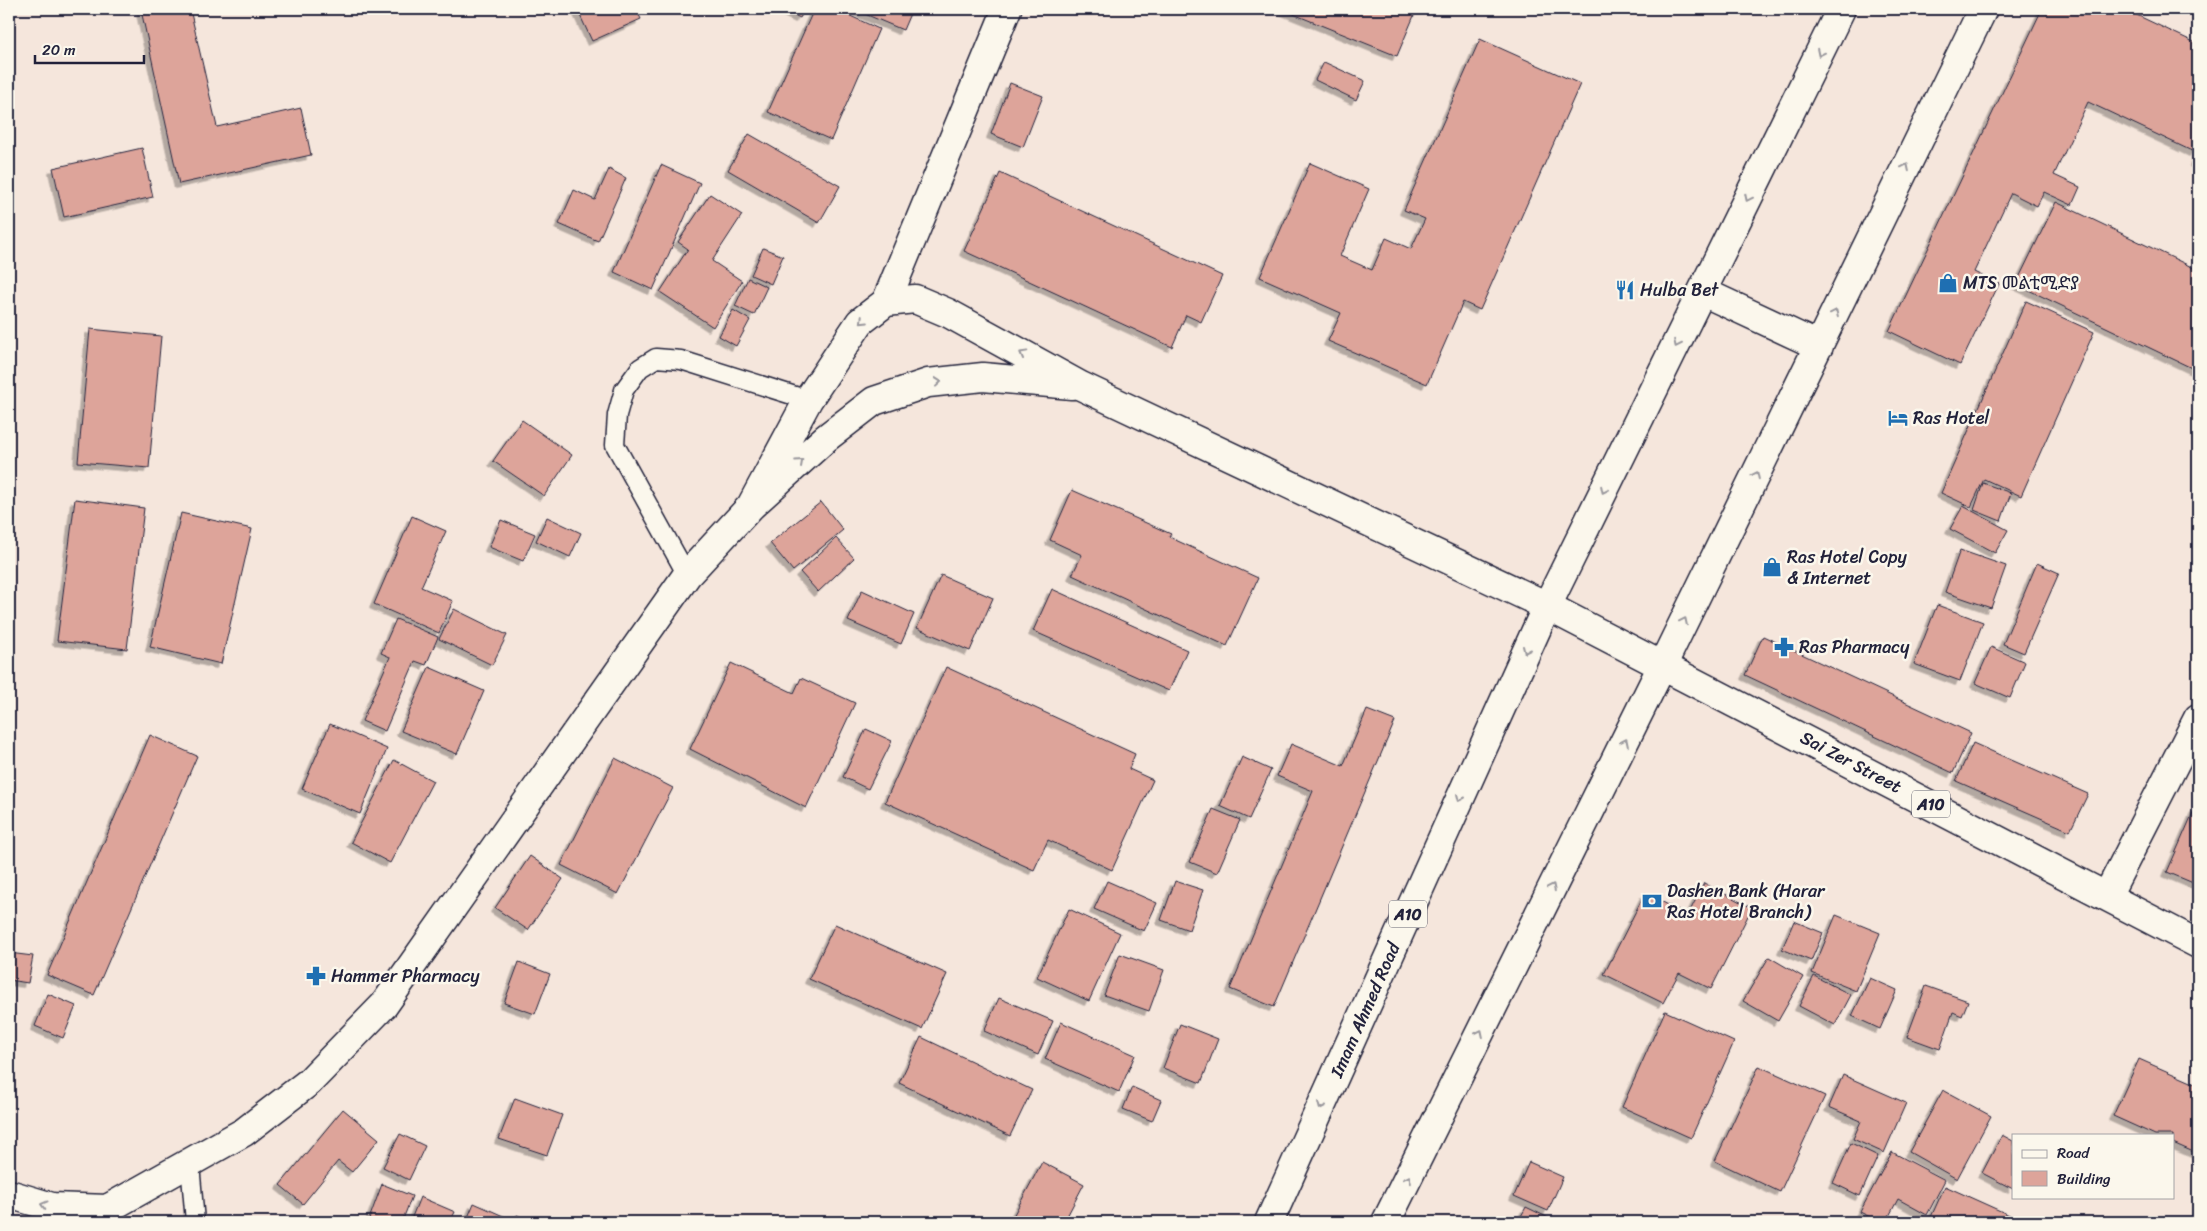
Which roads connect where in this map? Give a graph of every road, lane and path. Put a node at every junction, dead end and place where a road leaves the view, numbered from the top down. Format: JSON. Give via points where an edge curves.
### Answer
{"nodes":[{"id":1,"x":1007,"y":9,"type":"edge"},
{"id":2,"x":1842,"y":9,"type":"edge"},
{"id":3,"x":1983,"y":9,"type":"edge"},
{"id":4,"x":1702,"y":292,"type":"junction"},
{"id":5,"x":886,"y":302,"type":"junction"},
{"id":6,"x":1819,"y":346,"type":"junction"},
{"id":7,"x":1081,"y":386,"type":"junction"},
{"id":8,"x":808,"y":400,"type":"junction"},
{"id":9,"x":750,"y":506,"type":"junction"},
{"id":10,"x":687,"y":574,"type":"junction"},
{"id":11,"x":1547,"y":606,"type":"junction"},
{"id":12,"x":1663,"y":664,"type":"junction"},
{"id":13,"x":2198,"y":718,"type":"edge"},
{"id":14,"x":2107,"y":896,"type":"junction"},
{"id":15,"x":2198,"y":944,"type":"edge"},
{"id":16,"x":190,"y":1164,"type":"junction"},
{"id":17,"x":9,"y":1194,"type":"edge"},
{"id":18,"x":110,"y":1209,"type":"junction"},
{"id":19,"x":84,"y":1222,"type":"edge"},
{"id":20,"x":195,"y":1222,"type":"edge"},
{"id":21,"x":1269,"y":1222,"type":"edge"},
{"id":22,"x":1386,"y":1222,"type":"edge"}],
"edges":[{"from":1,"to":5,"type":"main road"},
{"from":2,"to":4,"type":"main road","name":"Imam Ahmed Road","one_way":true},
{"from":6,"to":3,"type":"main road","one_way":true},
{"from":4,"to":6,"type":"main road"},
{"from":4,"to":11,"type":"main road","name":"Imam Ahmed Road","one_way":true},
{"from":7,"to":5,"type":"main road","one_way":true,"via":[[948,313],[915,300]]},
{"from":5,"to":8,"type":"main road","one_way":true,"via":[[860,322]]},
{"from":12,"to":6,"type":"main road","one_way":true},
{"from":9,"to":7,"type":"main road","one_way":true,"via":[[826,438],[874,401],[928,383],[983,378]]},
{"from":7,"to":11,"type":"main road"},
{"from":8,"to":9,"type":"main road"},
{"from":8,"to":10,"type":"lane","via":[[681,360],[656,358],[640,368],[624,390],[617,415],[615,445]]},
{"from":9,"to":10,"type":"main road"},
{"from":10,"to":16,"type":"main road","via":[[384,1005],[309,1082],[244,1132]]},
{"from":11,"to":12,"type":"main road","number":"A10"},
{"from":11,"to":21,"type":"main road","name":"Imam Ahmed Road","number":"A10","one_way":true},
{"from":12,"to":14,"type":"main road","name":"Sai Zer Street","number":"A10"},
{"from":22,"to":12,"type":"main road","one_way":true},
{"from":13,"to":14,"type":"main road"},
{"from":14,"to":15,"type":"main road","name":"Sai Zer Street","number":"A10"},
{"from":16,"to":18,"type":"main road"},
{"from":16,"to":20,"type":"lane"},
{"from":18,"to":17,"type":"main road","one_way":true,"via":[[52,1207]]},
{"from":18,"to":19,"type":"main road"}]}
